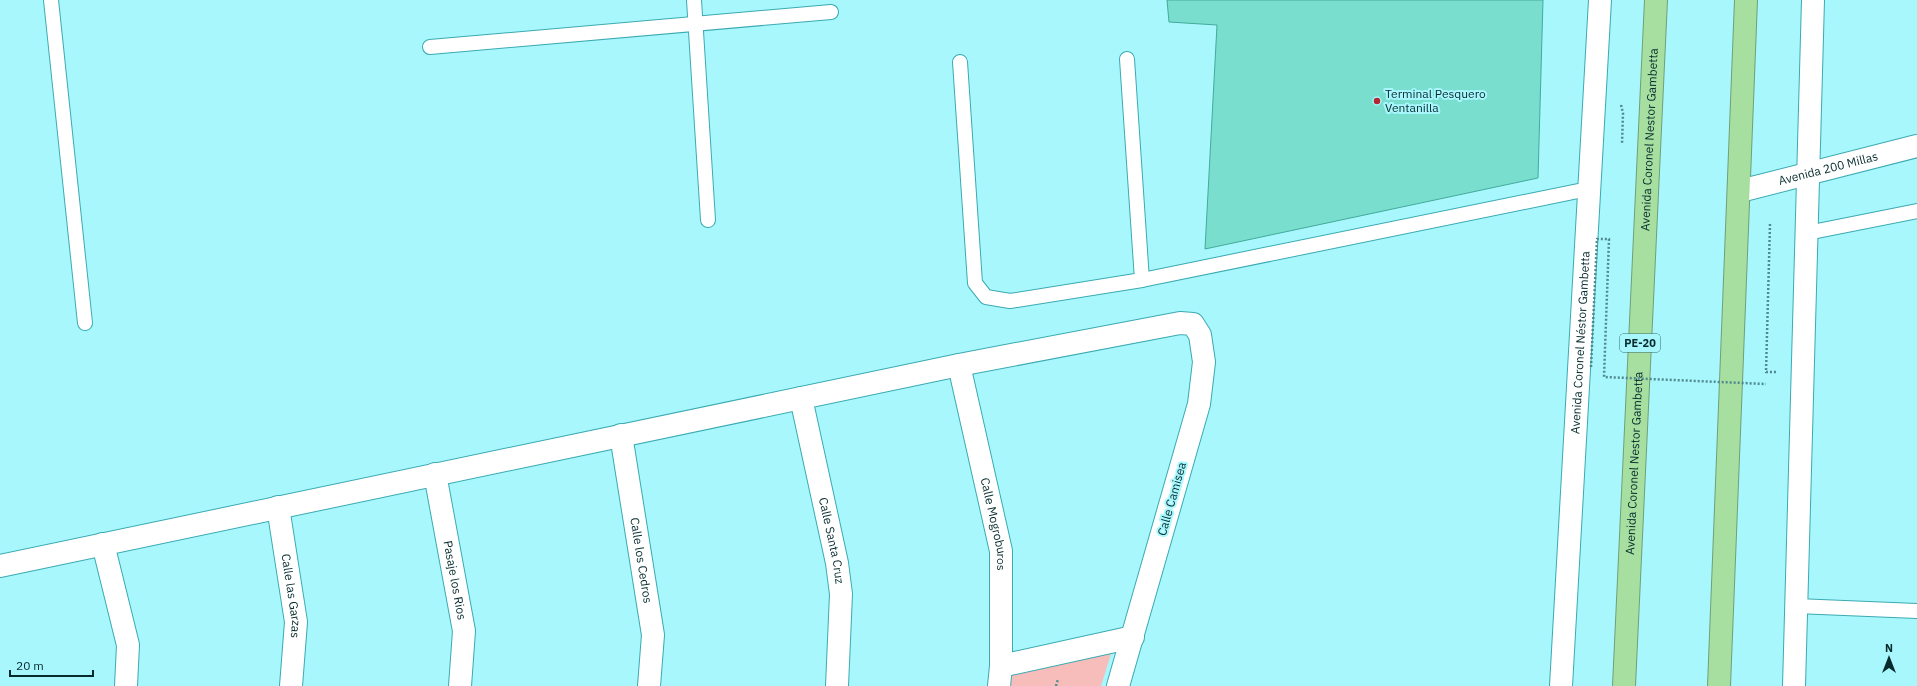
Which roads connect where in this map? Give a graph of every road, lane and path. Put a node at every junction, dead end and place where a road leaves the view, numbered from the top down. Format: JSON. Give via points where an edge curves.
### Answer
{"nodes":[{"id":1,"x":50,"y":0,"type":"edge"},
{"id":2,"x":694,"y":0,"type":"edge"},
{"id":3,"x":1600,"y":0,"type":"edge"},
{"id":4,"x":1656,"y":0,"type":"edge"},
{"id":5,"x":1746,"y":0,"type":"edge"},
{"id":6,"x":1813,"y":0,"type":"edge"},
{"id":7,"x":831,"y":12,"type":"dead end"},
{"id":8,"x":695,"y":24,"type":"junction"},
{"id":9,"x":430,"y":47,"type":"dead end"},
{"id":10,"x":1127,"y":59,"type":"dead end"},
{"id":11,"x":960,"y":62,"type":"dead end"},
{"id":12,"x":1917,"y":146,"type":"edge"},
{"id":13,"x":1809,"y":173,"type":"junction"},
{"id":14,"x":1588,"y":189,"type":"junction"},
{"id":15,"x":1740,"y":191,"type":"junction"},
{"id":16,"x":1917,"y":211,"type":"edge"},
{"id":17,"x":708,"y":220,"type":"dead end"},
{"id":18,"x":1770,"y":224,"type":"dead end"},
{"id":19,"x":1807,"y":233,"type":"junction"},
{"id":20,"x":1142,"y":280,"type":"junction"},
{"id":21,"x":85,"y":323,"type":"dead end"},
{"id":22,"x":959,"y":365,"type":"junction"},
{"id":23,"x":1591,"y":367,"type":"dead end"},
{"id":24,"x":1780,"y":372,"type":"dead end"},
{"id":25,"x":1766,"y":384,"type":"dead end"},
{"id":26,"x":801,"y":398,"type":"junction"},
{"id":27,"x":621,"y":435,"type":"junction"},
{"id":28,"x":435,"y":474,"type":"junction"},
{"id":29,"x":278,"y":507,"type":"junction"},
{"id":30,"x":103,"y":544,"type":"junction"},
{"id":31,"x":0,"y":566,"type":"edge"},
{"id":32,"x":1796,"y":606,"type":"junction"},
{"id":33,"x":1917,"y":611,"type":"edge"},
{"id":34,"x":1132,"y":637,"type":"junction"},
{"id":35,"x":1000,"y":676,"type":"edge"},
{"id":36,"x":126,"y":686,"type":"edge"},
{"id":37,"x":291,"y":686,"type":"edge"},
{"id":38,"x":460,"y":686,"type":"edge"},
{"id":39,"x":649,"y":686,"type":"edge"},
{"id":40,"x":837,"y":686,"type":"edge"},
{"id":41,"x":1118,"y":686,"type":"edge"},
{"id":42,"x":1561,"y":686,"type":"edge"},
{"id":43,"x":1624,"y":686,"type":"edge"},
{"id":44,"x":1719,"y":686,"type":"edge"},
{"id":45,"x":1794,"y":686,"type":"edge"}],
"edges":[{"from":1,"to":21,"type":"lane"},
{"from":2,"to":8,"type":"lane"},
{"from":3,"to":14,"type":"street","name":"Avenida Coronel Néstor Gambetta"},
{"from":4,"to":43,"type":"highway","name":"Avenida Coronel Nestor Gambetta","number":"PE-20"},
{"from":5,"to":15,"type":"highway"},
{"from":6,"to":13,"type":"street"},
{"from":7,"to":8,"type":"lane"},
{"from":8,"to":9,"type":"lane"},
{"from":8,"to":17,"type":"lane"},
{"from":10,"to":20,"type":"lane"},
{"from":11,"to":20,"type":"lane","via":[[975,283],[986,297],[1010,301]]},
{"from":12,"to":13,"type":"street","name":"Avenida 200 Millas"},
{"from":13,"to":15,"type":"street","name":"Avenida 200 Millas"},
{"from":13,"to":19,"type":"street"},
{"from":14,"to":20,"type":"lane"},
{"from":14,"to":42,"type":"street","name":"Avenida Coronel Néstor Gambetta"},
{"from":15,"to":44,"type":"highway"},
{"from":16,"to":19,"type":"lane"},
{"from":18,"to":24,"type":"path","via":[[1766,372]]},
{"from":19,"to":32,"type":"street"},
{"from":22,"to":26,"type":"street"},
{"from":22,"to":34,"type":"street","name":"Calle Camisea","via":[[1180,323],[1193,324],[1200,335],[1204,362],[1199,404]]},
{"from":22,"to":35,"type":"street","name":"Calle Mogroburos","via":[[1001,551]]},
{"from":23,"to":25,"type":"path","bridge":true,"via":[[1597,239],[1610,239],[1604,377]]},
{"from":26,"to":27,"type":"street"},
{"from":26,"to":40,"type":"street","name":"Calle Santa Cruz","via":[[838,562],[841,594]]},
{"from":27,"to":28,"type":"street"},
{"from":27,"to":39,"type":"street","name":"Calle los Cedros","via":[[653,635]]},
{"from":28,"to":29,"type":"street"},
{"from":28,"to":38,"type":"street","name":"Pasaje los Rios","via":[[464,632]]},
{"from":29,"to":30,"type":"street"},
{"from":29,"to":37,"type":"street","name":"Calle las Garzas","via":[[296,622]]},
{"from":30,"to":31,"type":"street"},
{"from":30,"to":36,"type":"street","via":[[128,645]]},
{"from":32,"to":33,"type":"lane"},
{"from":32,"to":45,"type":"street"},
{"from":34,"to":35,"type":"street"},
{"from":34,"to":41,"type":"street","name":"Calle Camisea"}]}
